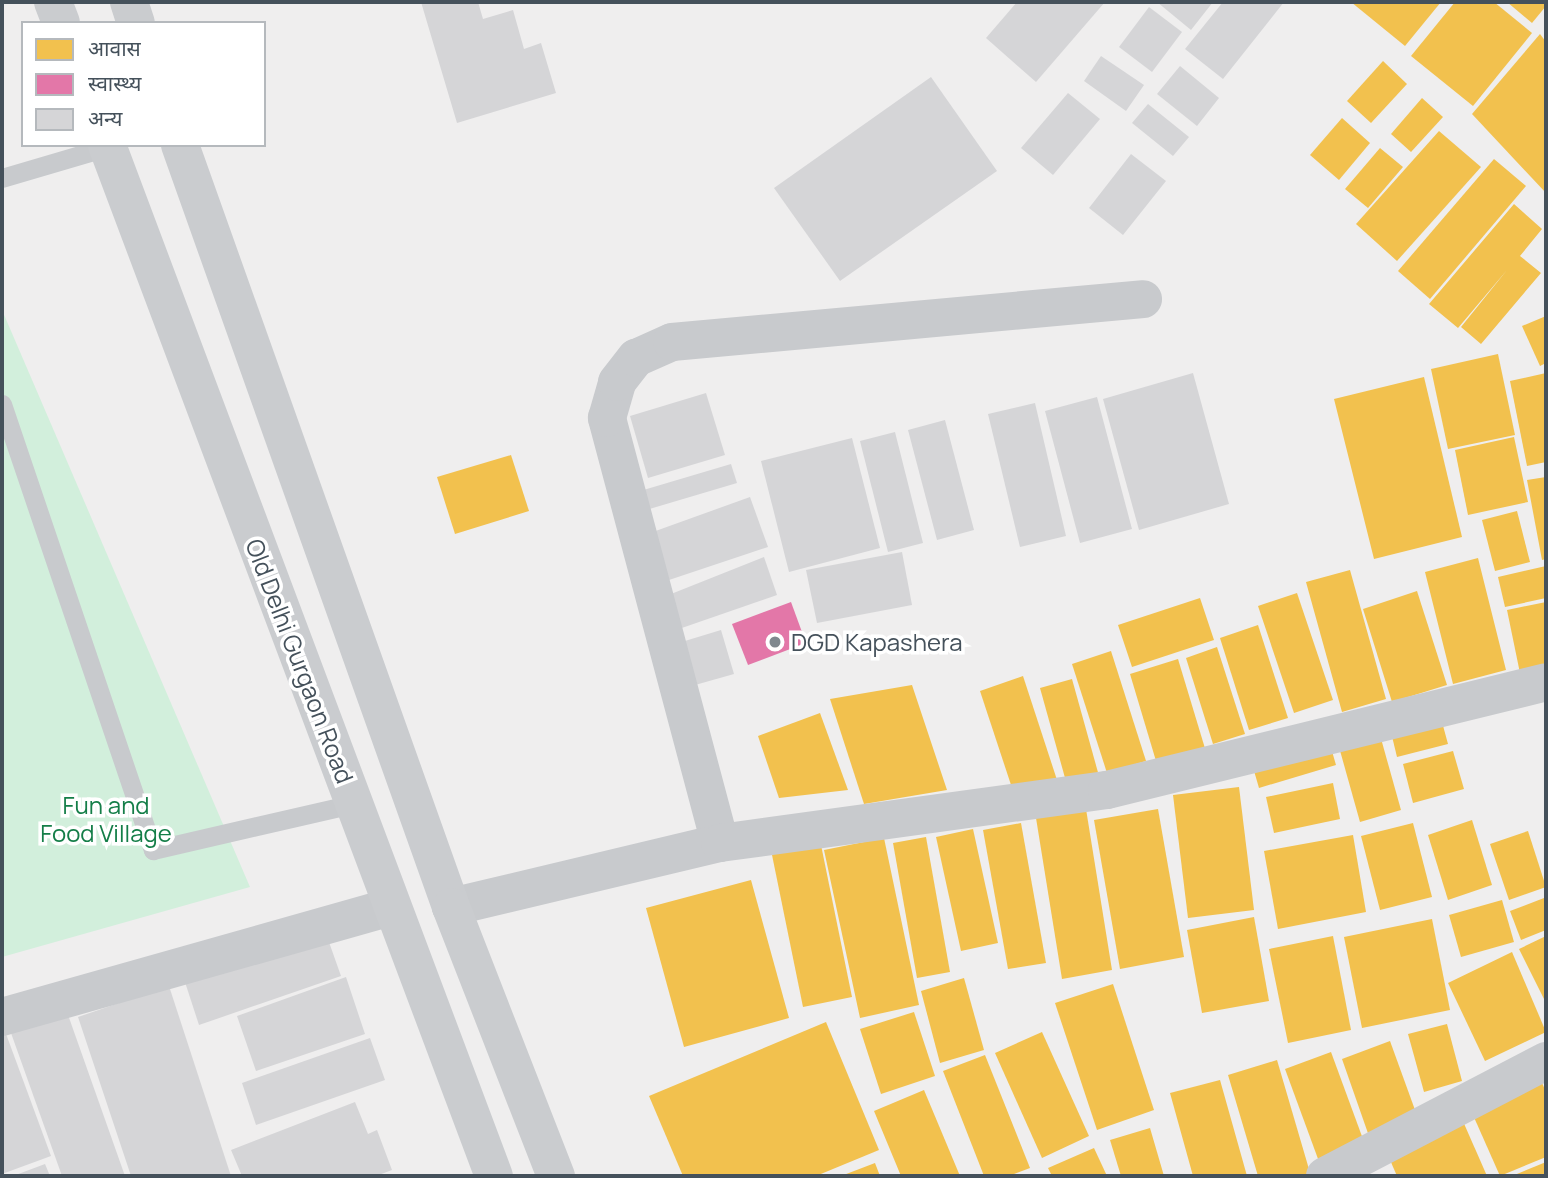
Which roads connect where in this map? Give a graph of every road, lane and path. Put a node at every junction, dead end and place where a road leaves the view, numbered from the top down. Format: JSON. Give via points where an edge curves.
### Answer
{"nodes":[{"id":1,"x":53,"y":2,"type":"edge"},
{"id":2,"x":128,"y":2,"type":"edge"},
{"id":3,"x":60,"y":21,"type":"edge"},
{"id":4,"x":135,"y":21,"type":"edge"},
{"id":5,"x":104,"y":147,"type":"edge"},
{"id":6,"x":107,"y":147,"type":"edge"},
{"id":7,"x":181,"y":147,"type":"edge"},
{"id":8,"x":2,"y":178,"type":"edge"},
{"id":9,"x":1143,"y":299,"type":"dead end"},
{"id":10,"x":2,"y":404,"type":"edge"},
{"id":11,"x":1546,"y":682,"type":"edge"},
{"id":12,"x":353,"y":804,"type":"junction"},
{"id":13,"x":720,"y":843,"type":"junction"},
{"id":14,"x":392,"y":907,"type":"junction"},
{"id":15,"x":451,"y":907,"type":"junction"},
{"id":16,"x":2,"y":1017,"type":"edge"},
{"id":17,"x":1546,"y":1061,"type":"edge"},
{"id":18,"x":494,"y":1176,"type":"edge"},
{"id":19,"x":556,"y":1176,"type":"edge"},
{"id":20,"x":1325,"y":1176,"type":"edge"}],
"edges":[{"from":1,"to":3,"type":"main road"},
{"from":2,"to":4,"type":"main road"},
{"from":5,"to":8,"type":"lane"},
{"from":6,"to":12,"type":"main road","name":"Old Delhi Gurgaon Road"},
{"from":7,"to":15,"type":"main road"},
{"from":9,"to":13,"type":"street","via":[[672,342],[636,358],[617,382],[607,418]]},
{"from":10,"to":12,"type":"lane","via":[[153,850]]},
{"from":11,"to":13,"type":"street","via":[[1107,790]]},
{"from":12,"to":14,"type":"main road","name":"Old Delhi Gurgaon Road"},
{"from":13,"to":15,"type":"street"},
{"from":14,"to":16,"type":"street"},
{"from":14,"to":18,"type":"main road","name":"Old Delhi Gurgaon Road"},
{"from":15,"to":19,"type":"main road"},
{"from":17,"to":20,"type":"street"}]}
